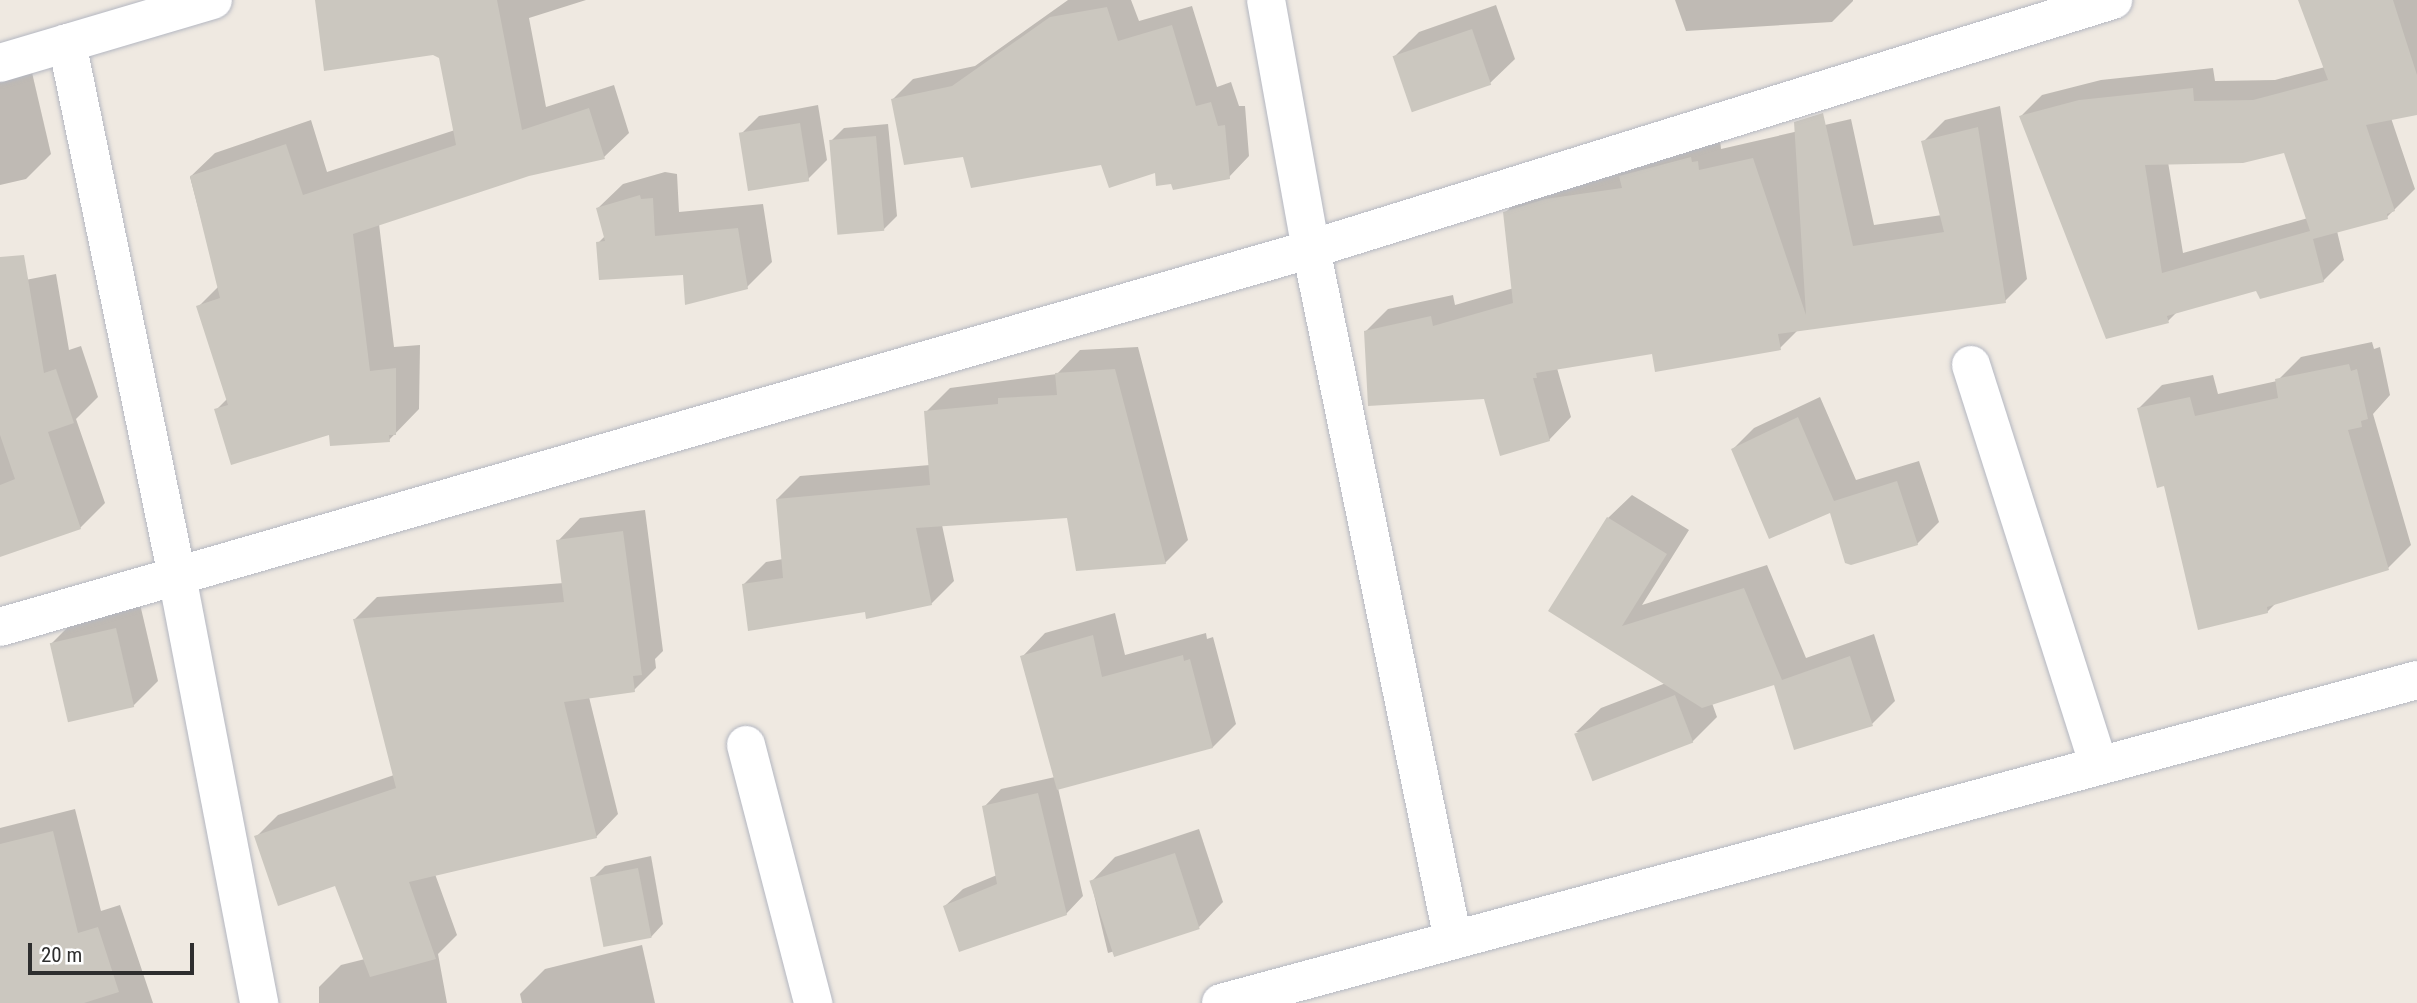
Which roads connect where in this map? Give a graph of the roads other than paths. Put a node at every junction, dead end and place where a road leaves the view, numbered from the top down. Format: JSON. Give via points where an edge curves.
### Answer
{"nodes":[{"id":1,"x":213,"y":0,"type":"edge"},
{"id":2,"x":1266,"y":0,"type":"edge"},
{"id":3,"x":2113,"y":0,"type":"edge"},
{"id":4,"x":67,"y":43,"type":"junction"},
{"id":5,"x":0,"y":63,"type":"edge"},
{"id":6,"x":1311,"y":249,"type":"junction"},
{"id":7,"x":1971,"y":365,"type":"dead end"},
{"id":8,"x":177,"y":576,"type":"junction"},
{"id":9,"x":0,"y":627,"type":"edge"},
{"id":10,"x":2417,"y":680,"type":"edge"},
{"id":11,"x":746,"y":745,"type":"dead end"},
{"id":12,"x":2099,"y":765,"type":"junction"},
{"id":13,"x":1453,"y":940,"type":"junction"},
{"id":14,"x":259,"y":1003,"type":"edge"},
{"id":15,"x":813,"y":1003,"type":"edge"},
{"id":16,"x":1221,"y":1003,"type":"edge"}],
"edges":[{"from":1,"to":4,"type":"street"},
{"from":2,"to":6,"type":"street"},
{"from":3,"to":6,"type":"street"},
{"from":4,"to":5,"type":"street"},
{"from":4,"to":8,"type":"street"},
{"from":6,"to":8,"type":"street"},
{"from":6,"to":13,"type":"street"},
{"from":7,"to":12,"type":"street"},
{"from":8,"to":9,"type":"street"},
{"from":8,"to":14,"type":"street"},
{"from":10,"to":12,"type":"street"},
{"from":11,"to":15,"type":"street"},
{"from":12,"to":13,"type":"street"},
{"from":13,"to":16,"type":"street"}]}
